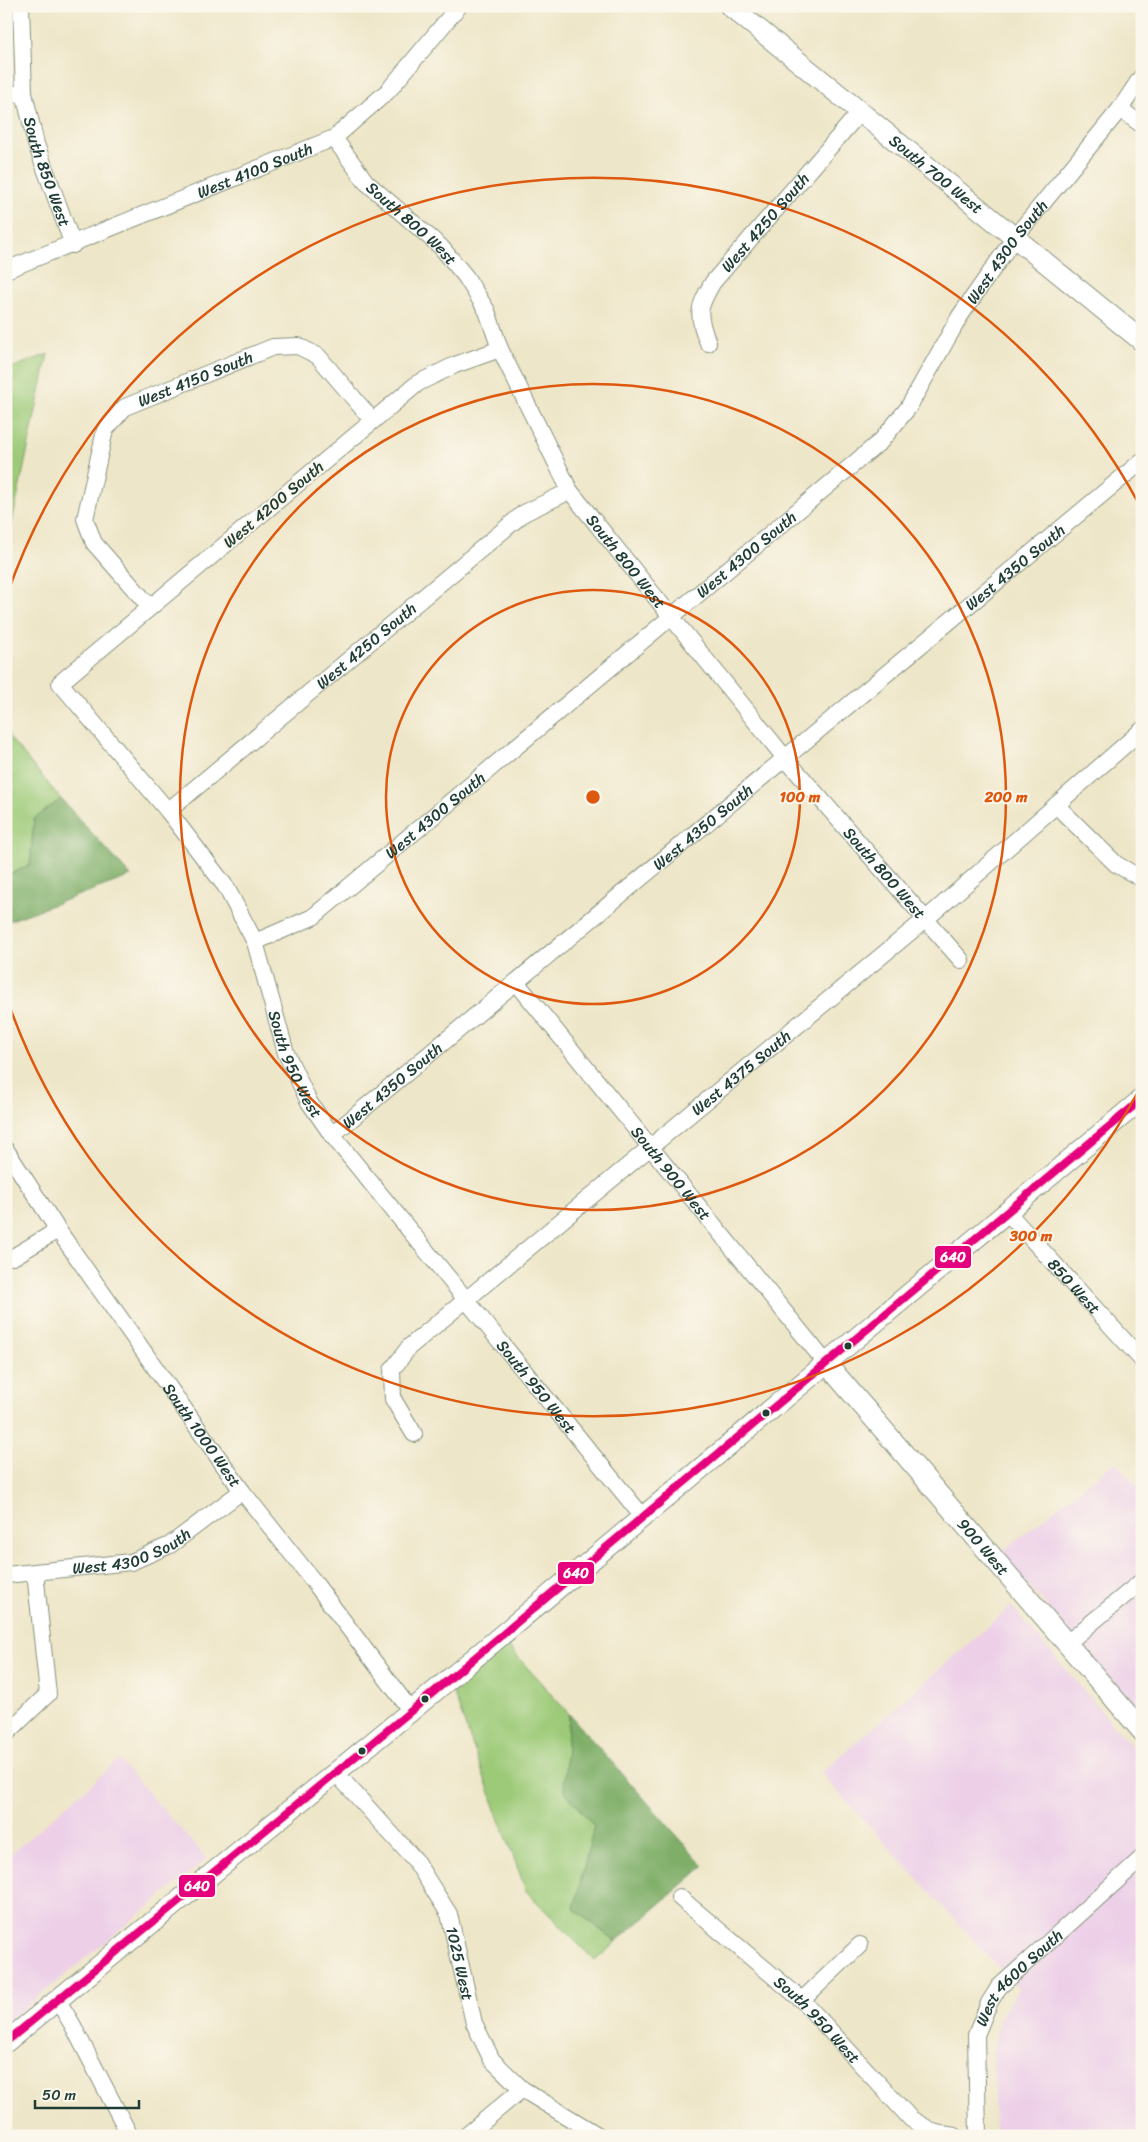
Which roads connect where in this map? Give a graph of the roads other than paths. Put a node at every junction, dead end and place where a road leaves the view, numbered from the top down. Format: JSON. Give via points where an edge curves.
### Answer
{"nodes":[{"id":1,"x":21,"y":6,"type":"edge"},
{"id":2,"x":458,"y":6,"type":"edge"},
{"id":3,"x":730,"y":6,"type":"edge"},
{"id":4,"x":1142,"y":76,"type":"edge"},
{"id":5,"x":24,"y":93,"type":"junction"},
{"id":6,"x":6,"y":95,"type":"edge"},
{"id":7,"x":1120,"y":108,"type":"junction"},
{"id":8,"x":860,"y":112,"type":"junction"},
{"id":9,"x":1142,"y":124,"type":"edge"},
{"id":10,"x":334,"y":138,"type":"junction"},
{"id":11,"x":1015,"y":238,"type":"junction"},
{"id":12,"x":73,"y":245,"type":"junction"},
{"id":13,"x":6,"y":270,"type":"edge"},
{"id":14,"x":1142,"y":341,"type":"edge"},
{"id":15,"x":708,"y":343,"type":"dead end"},
{"id":16,"x":500,"y":349,"type":"junction"},
{"id":17,"x":373,"y":421,"type":"junction"},
{"id":18,"x":1142,"y":460,"type":"edge"},
{"id":19,"x":570,"y":491,"type":"junction"},
{"id":20,"x":150,"y":607,"type":"junction"},
{"id":21,"x":671,"y":618,"type":"junction"},
{"id":22,"x":60,"y":683,"type":"joint"},
{"id":23,"x":1142,"y":730,"type":"edge"},
{"id":24,"x":785,"y":758,"type":"junction"},
{"id":25,"x":1056,"y":805,"type":"junction"},
{"id":26,"x":168,"y":811,"type":"junction"},
{"id":27,"x":1142,"y":879,"type":"edge"},
{"id":28,"x":926,"y":919,"type":"junction"},
{"id":29,"x":255,"y":942,"type":"junction"},
{"id":30,"x":962,"y":960,"type":"dead end"},
{"id":31,"x":516,"y":982,"type":"junction"},
{"id":32,"x":1142,"y":1099,"type":"edge"},
{"id":33,"x":332,"y":1135,"type":"junction"},
{"id":34,"x":650,"y":1148,"type":"junction"},
{"id":35,"x":6,"y":1150,"type":"edge"},
{"id":36,"x":1007,"y":1212,"type":"junction"},
{"id":37,"x":58,"y":1230,"type":"junction"},
{"id":38,"x":13,"y":1257,"type":"dead end"},
{"id":39,"x":466,"y":1300,"type":"junction"},
{"id":40,"x":1142,"y":1360,"type":"edge"},
{"id":41,"x":826,"y":1363,"type":"junction"},
{"id":42,"x":414,"y":1434,"type":"dead end"},
{"id":43,"x":242,"y":1491,"type":"junction"},
{"id":44,"x":643,"y":1517,"type":"junction"},
{"id":45,"x":35,"y":1572,"type":"junction"},
{"id":46,"x":6,"y":1575,"type":"edge"},
{"id":47,"x":1142,"y":1581,"type":"edge"},
{"id":48,"x":1066,"y":1644,"type":"junction"},
{"id":49,"x":411,"y":1711,"type":"junction"},
{"id":50,"x":1142,"y":1732,"type":"edge"},
{"id":51,"x":6,"y":1734,"type":"edge"},
{"id":52,"x":336,"y":1773,"type":"junction"},
{"id":53,"x":1142,"y":1858,"type":"edge"},
{"id":54,"x":679,"y":1897,"type":"dead end"},
{"id":55,"x":860,"y":1945,"type":"dead end"},
{"id":56,"x":802,"y":2000,"type":"junction"},
{"id":57,"x":58,"y":2001,"type":"junction"},
{"id":58,"x":6,"y":2042,"type":"edge"},
{"id":59,"x":522,"y":2089,"type":"junction"},
{"id":60,"x":130,"y":2136,"type":"edge"},
{"id":61,"x":466,"y":2136,"type":"edge"},
{"id":62,"x":599,"y":2136,"type":"edge"},
{"id":63,"x":955,"y":2136,"type":"edge"},
{"id":64,"x":978,"y":2136,"type":"edge"}],
"edges":[{"from":1,"to":5,"type":"street","name":"South 850 West"},
{"from":2,"to":10,"type":"street","name":"West 4100 South","via":[[388,91]]},
{"from":3,"to":8,"type":"street","name":"South 700 West"},
{"from":4,"to":7,"type":"street","name":"West 4300 South"},
{"from":5,"to":6,"type":"street"},
{"from":5,"to":12,"type":"street","name":"South 850 West","via":[[36,144]]},
{"from":7,"to":9,"type":"street"},
{"from":7,"to":11,"type":"street","name":"West 4300 South"},
{"from":8,"to":11,"type":"street","name":"South 700 West"},
{"from":8,"to":15,"type":"street","name":"West 4250 South","via":[[713,282],[701,302],[699,320]]},
{"from":10,"to":12,"type":"street","name":"West 4100 South"},
{"from":10,"to":16,"type":"street","name":"South 800 West","via":[[366,182],[441,247],[466,278],[487,311]]},
{"from":11,"to":14,"type":"street","name":"South 700 West"},
{"from":11,"to":21,"type":"street","name":"West 4300 South","via":[[960,316],[908,408],[881,441]]},
{"from":12,"to":13,"type":"street","name":"West 4100 South"},
{"from":16,"to":17,"type":"street","name":"West 4200 South","via":[[418,383]]},
{"from":16,"to":19,"type":"street","name":"South 800 West"},
{"from":17,"to":20,"type":"street","name":"West 4200 South"},
{"from":17,"to":20,"type":"street","name":"West 4150 South","via":[[318,356],[298,346],[273,347],[125,407],[105,430],[85,519],[94,543]]},
{"from":18,"to":24,"type":"street","name":"West 4350 South"},
{"from":19,"to":21,"type":"street","name":"South 800 West"},
{"from":19,"to":26,"type":"street","name":"West 4250 South","via":[[524,513]]},
{"from":20,"to":22,"type":"street","name":"West 4200 South"},
{"from":21,"to":24,"type":"street","name":"South 800 West"},
{"from":21,"to":29,"type":"street","name":"West 4300 South","via":[[313,917]]},
{"from":22,"to":26,"type":"street","name":"South 950 West"},
{"from":23,"to":25,"type":"street","name":"West 4375 South"},
{"from":24,"to":28,"type":"street","name":"South 800 West"},
{"from":24,"to":31,"type":"street","name":"West 4350 South"},
{"from":25,"to":27,"type":"street","via":[[1116,864]]},
{"from":25,"to":28,"type":"street","name":"West 4375 South"},
{"from":26,"to":29,"type":"street","name":"South 950 West","via":[[226,887]]},
{"from":28,"to":30,"type":"street","name":"South 800 West"},
{"from":28,"to":34,"type":"street","name":"West 4375 South"},
{"from":29,"to":33,"type":"street","name":"South 950 West","via":[[286,1053],[309,1102]]},
{"from":31,"to":33,"type":"street","name":"West 4350 South"},
{"from":31,"to":34,"type":"street","name":"South 900 West"},
{"from":32,"to":36,"type":"street"},
{"from":33,"to":39,"type":"street","name":"South 950 West"},
{"from":34,"to":39,"type":"street","name":"West 4375 South"},
{"from":34,"to":41,"type":"street","name":"South 900 West"},
{"from":35,"to":37,"type":"street","name":"South 1000 West"},
{"from":36,"to":40,"type":"street","name":"850 West"},
{"from":36,"to":41,"type":"street"},
{"from":37,"to":38,"type":"street"},
{"from":37,"to":43,"type":"street","name":"South 1000 West"},
{"from":39,"to":42,"type":"street","name":"West 4375 South","via":[[409,1347],[392,1370],[394,1398]]},
{"from":39,"to":44,"type":"street","name":"South 950 West"},
{"from":41,"to":44,"type":"street"},
{"from":41,"to":48,"type":"street","name":"900 West"},
{"from":43,"to":45,"type":"street","name":"West 4300 South","via":[[170,1545],[131,1562]]},
{"from":43,"to":49,"type":"street","name":"South 1000 West"},
{"from":44,"to":49,"type":"street"},
{"from":45,"to":46,"type":"street","name":"West 4300 South"},
{"from":45,"to":51,"type":"street","via":[[48,1694]]},
{"from":47,"to":48,"type":"street"},
{"from":48,"to":50,"type":"street","name":"900 West"},
{"from":49,"to":52,"type":"street"},
{"from":52,"to":57,"type":"street"},
{"from":52,"to":59,"type":"street","name":"1025 West","via":[[415,1860],[449,1914],[474,2024],[492,2060]]},
{"from":53,"to":64,"type":"street","name":"West 4600 South","via":[[999,1987],[989,2003],[976,2034]]},
{"from":54,"to":56,"type":"street","name":"South 950 West"},
{"from":55,"to":56,"type":"street"},
{"from":56,"to":63,"type":"street","name":"South 950 West","via":[[912,2119],[935,2133]]},
{"from":57,"to":58,"type":"street"},
{"from":57,"to":60,"type":"street"},
{"from":59,"to":61,"type":"street"},
{"from":59,"to":62,"type":"street","name":"1025 West"}]}
